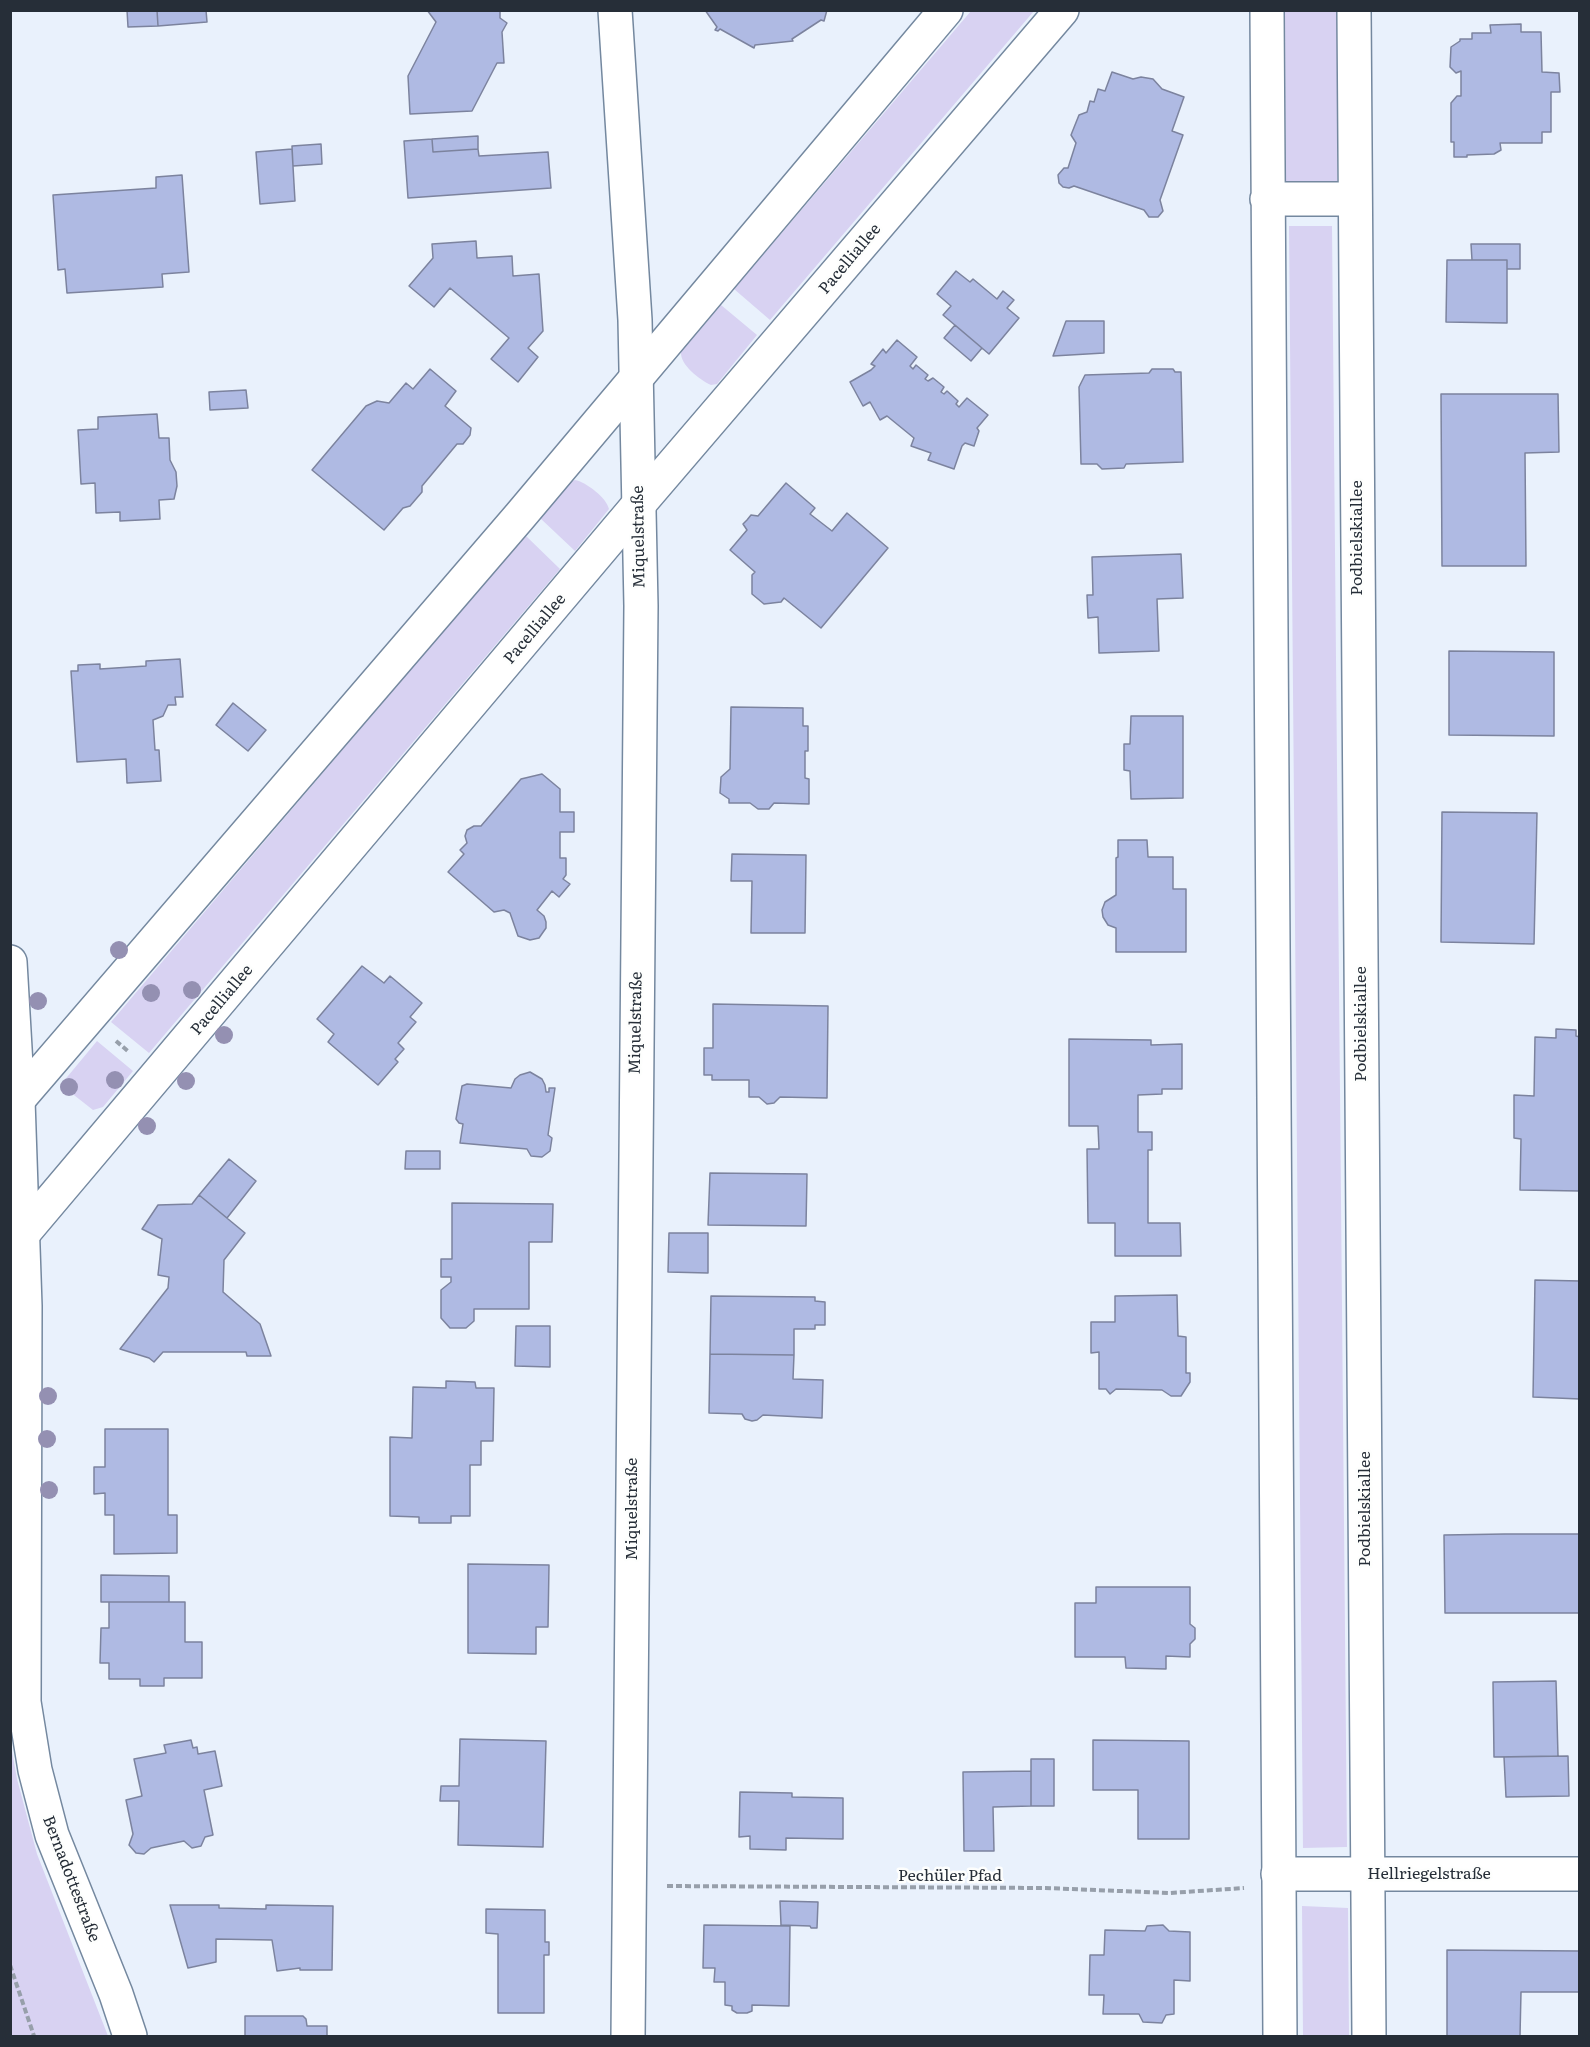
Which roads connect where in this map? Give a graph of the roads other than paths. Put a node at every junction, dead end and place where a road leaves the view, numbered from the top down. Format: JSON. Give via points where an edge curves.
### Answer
{"nodes":[{"id":1,"x":615,"y":10,"type":"edge"},
{"id":2,"x":946,"y":10,"type":"edge"},
{"id":3,"x":1062,"y":10,"type":"edge"},
{"id":4,"x":1267,"y":10,"type":"edge"},
{"id":5,"x":1354,"y":10,"type":"edge"},
{"id":6,"x":1355,"y":199,"type":"junction"},
{"id":7,"x":1267,"y":200,"type":"junction"},
{"id":8,"x":636,"y":377,"type":"junction"},
{"id":9,"x":639,"y":504,"type":"junction"},
{"id":10,"x":10,"y":962,"type":"edge"},
{"id":11,"x":14,"y":1104,"type":"edge"},
{"id":12,"x":15,"y":1164,"type":"edge"},
{"id":13,"x":16,"y":1242,"type":"edge"},
{"id":14,"x":1368,"y":1873,"type":"junction"},
{"id":15,"x":1278,"y":1874,"type":"junction"},
{"id":16,"x":1580,"y":1874,"type":"edge"},
{"id":17,"x":130,"y":2037,"type":"edge"},
{"id":18,"x":628,"y":2037,"type":"edge"},
{"id":19,"x":1280,"y":2037,"type":"edge"},
{"id":20,"x":1369,"y":2037,"type":"edge"}],
"edges":[{"from":1,"to":8,"type":"street","name":"Miquelstraße"},
{"from":2,"to":8,"type":"street"},
{"from":3,"to":9,"type":"street","name":"Pacelliallee"},
{"from":4,"to":7,"type":"street"},
{"from":5,"to":6,"type":"street","name":"Podbielskiallee"},
{"from":6,"to":7,"type":"street"},
{"from":6,"to":14,"type":"street","name":"Podbielskiallee"},
{"from":7,"to":15,"type":"street"},
{"from":8,"to":9,"type":"street","name":"Miquelstraße"},
{"from":8,"to":11,"type":"street"},
{"from":9,"to":13,"type":"street","name":"Pacelliallee"},
{"from":9,"to":18,"type":"street","name":"Miquelstraße"},
{"from":10,"to":11,"type":"street","name":"Bernadottestraße"},
{"from":11,"to":12,"type":"street","name":"Bernadottestraße"},
{"from":12,"to":13,"type":"street","name":"Bernadottestraße"},
{"from":13,"to":17,"type":"street","name":"Bernadottestraße","via":[[25,1306],[24,1702],[35,1770],[52,1835]]},
{"from":14,"to":15,"type":"street","name":"Hellriegelstraße"},
{"from":14,"to":16,"type":"street","name":"Hellriegelstraße"},
{"from":14,"to":20,"type":"street","name":"Podbielskiallee"},
{"from":15,"to":19,"type":"street"}]}
